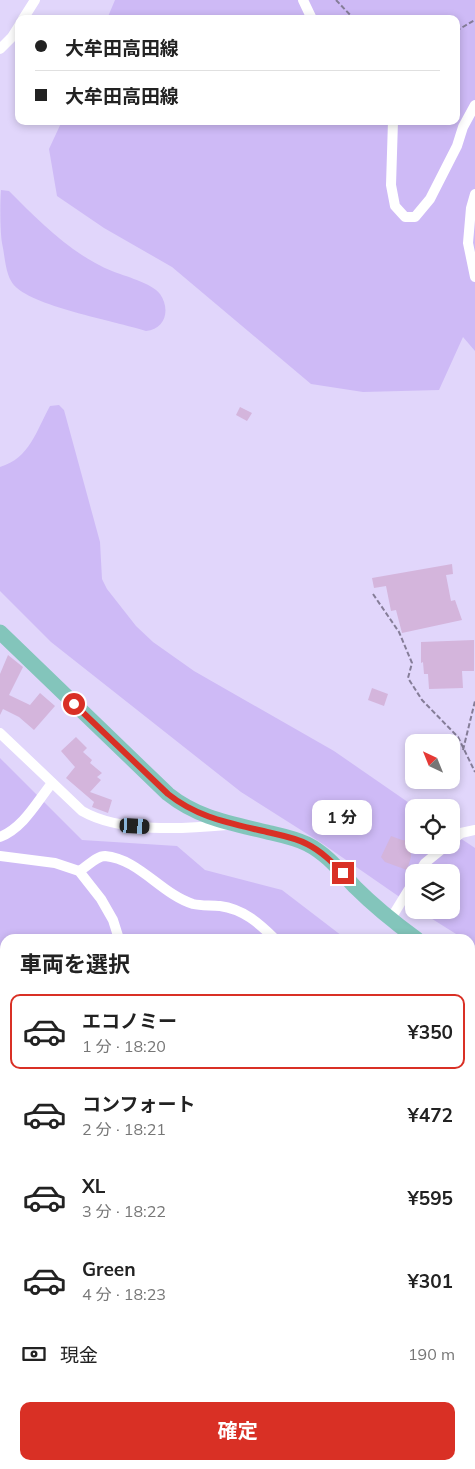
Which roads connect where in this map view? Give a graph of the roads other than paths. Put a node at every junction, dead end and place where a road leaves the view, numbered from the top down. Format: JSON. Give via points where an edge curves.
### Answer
{"nodes":[{"id":1,"x":34,"y":0,"type":"edge"},
{"id":2,"x":303,"y":0,"type":"edge"},
{"id":3,"x":25,"y":15,"type":"edge"},
{"id":4,"x":310,"y":15,"type":"edge"},
{"id":5,"x":15,"y":32,"type":"edge"},
{"id":6,"x":0,"y":49,"type":"edge"},
{"id":7,"x":475,"y":105,"type":"edge"},
{"id":8,"x":393,"y":125,"type":"edge"},
{"id":9,"x":475,"y":194,"type":"edge"},
{"id":10,"x":475,"y":277,"type":"edge"},
{"id":11,"x":0,"y":632,"type":"edge"},
{"id":12,"x":0,"y":733,"type":"edge"},
{"id":13,"x":52,"y":783,"type":"junction"},
{"id":14,"x":237,"y":825,"type":"junction"},
{"id":15,"x":475,"y":830,"type":"edge"},
{"id":16,"x":460,"y":834,"type":"edge"},
{"id":17,"x":0,"y":837,"type":"edge"},
{"id":18,"x":436,"y":854,"type":"edge"},
{"id":19,"x":0,"y":856,"type":"edge"},
{"id":20,"x":424,"y":864,"type":"edge"},
{"id":21,"x":79,"y":871,"type":"junction"},
{"id":22,"x":405,"y":896,"type":"edge"},
{"id":23,"x":390,"y":920,"type":"junction"},
{"id":24,"x":117,"y":934,"type":"edge"},
{"id":25,"x":270,"y":934,"type":"edge"},
{"id":26,"x":409,"y":934,"type":"edge"}],
"edges":[{"from":1,"to":3,"type":"street"},
{"from":2,"to":4,"type":"street"},
{"from":5,"to":6,"type":"street"},
{"from":7,"to":8,"type":"street","via":[[430,199],[415,217],[405,218],[395,206],[391,185]]},
{"from":9,"to":10,"type":"street","via":[[468,242]]},
{"from":11,"to":14,"type":"main road","via":[[168,794],[184,807]]},
{"from":12,"to":13,"type":"street"},
{"from":13,"to":14,"type":"street","via":[[82,811],[116,825]]},
{"from":13,"to":17,"type":"street","via":[[28,816],[12,832]]},
{"from":14,"to":23,"type":"main road","via":[[307,844],[331,860]]},
{"from":15,"to":16,"type":"street"},
{"from":18,"to":20,"type":"street"},
{"from":19,"to":21,"type":"street","via":[[55,863]]},
{"from":21,"to":24,"type":"street","via":[[101,899]]},
{"from":21,"to":25,"type":"street","via":[[100,856],[108,856],[131,865],[192,904],[241,911]]},
{"from":22,"to":23,"type":"street"},
{"from":23,"to":26,"type":"main road"}]}
